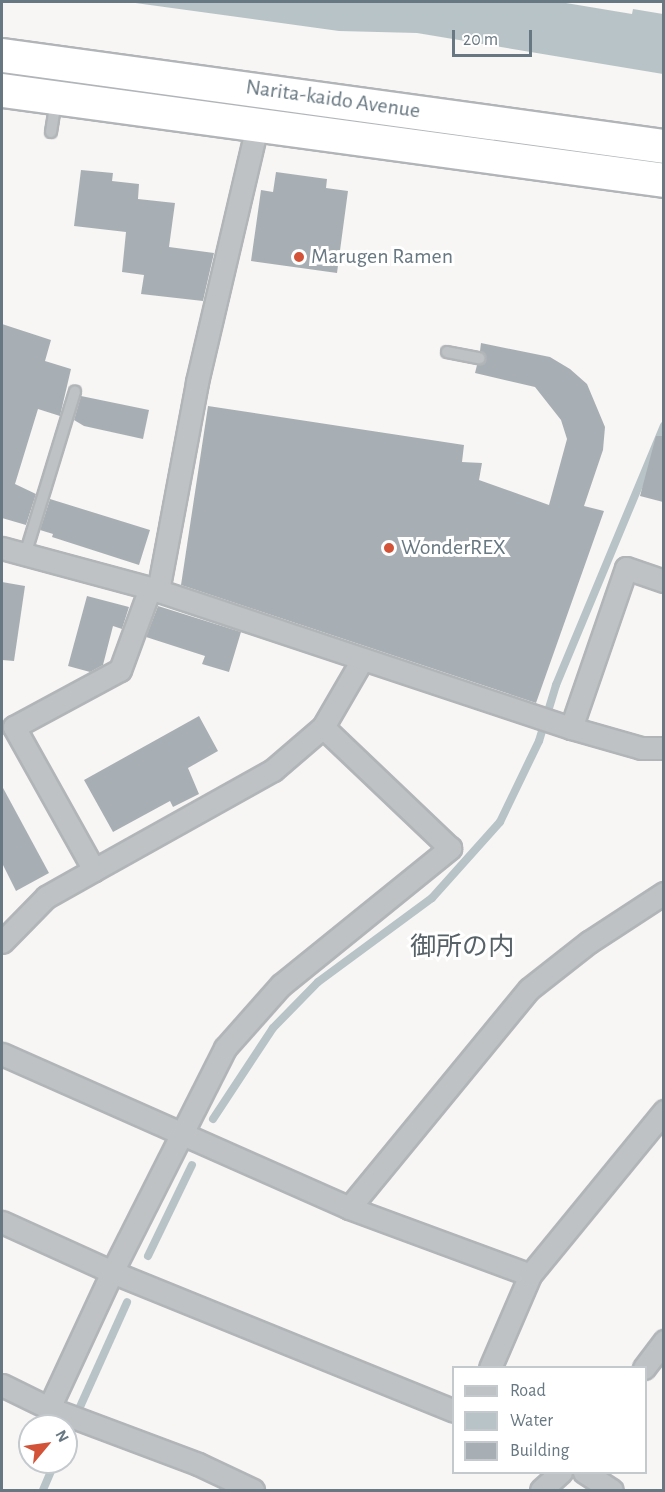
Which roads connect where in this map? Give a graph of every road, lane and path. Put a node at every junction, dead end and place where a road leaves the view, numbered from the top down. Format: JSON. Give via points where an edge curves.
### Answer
{"nodes":[{"id":1,"x":2,"y":55,"type":"edge"},
{"id":2,"x":2,"y":90,"type":"edge"},
{"id":3,"x":56,"y":96,"type":"junction"},
{"id":4,"x":258,"y":122,"type":"junction"},
{"id":5,"x":51,"y":132,"type":"dead end"},
{"id":6,"x":663,"y":146,"type":"edge"},
{"id":7,"x":663,"y":180,"type":"edge"},
{"id":8,"x":447,"y":351,"type":"dead end"},
{"id":9,"x":479,"y":358,"type":"dead end"},
{"id":10,"x":75,"y":391,"type":"dead end"},
{"id":11,"x":2,"y":548,"type":"edge"},
{"id":12,"x":25,"y":555,"type":"junction"},
{"id":13,"x":663,"y":581,"type":"edge"},
{"id":14,"x":154,"y":589,"type":"junction"},
{"id":15,"x":362,"y":660,"type":"junction"},
{"id":16,"x":323,"y":727,"type":"junction"},
{"id":17,"x":567,"y":727,"type":"junction"},
{"id":18,"x":8,"y":730,"type":"edge"},
{"id":19,"x":663,"y":748,"type":"edge"},
{"id":20,"x":94,"y":870,"type":"junction"},
{"id":21,"x":663,"y":893,"type":"edge"},
{"id":22,"x":2,"y":942,"type":"edge"},
{"id":23,"x":2,"y":1054,"type":"edge"},
{"id":24,"x":663,"y":1111,"type":"edge"},
{"id":25,"x":180,"y":1133,"type":"junction"},
{"id":26,"x":349,"y":1208,"type":"junction"},
{"id":27,"x":2,"y":1222,"type":"edge"},
{"id":28,"x":112,"y":1272,"type":"junction"},
{"id":29,"x":530,"y":1275,"type":"junction"},
{"id":30,"x":663,"y":1341,"type":"edge"},
{"id":31,"x":491,"y":1366,"type":"edge"},
{"id":32,"x":645,"y":1366,"type":"edge"},
{"id":33,"x":2,"y":1385,"type":"edge"},
{"id":34,"x":54,"y":1410,"type":"junction"},
{"id":35,"x":452,"y":1411,"type":"edge"},
{"id":36,"x":560,"y":1474,"type":"edge"},
{"id":37,"x":586,"y":1474,"type":"edge"},
{"id":38,"x":253,"y":1491,"type":"edge"},
{"id":39,"x":541,"y":1491,"type":"edge"},
{"id":40,"x":612,"y":1491,"type":"edge"}],
"edges":[{"from":1,"to":6,"type":"highway","name":"Narita-kaido Avenue"},
{"from":2,"to":3,"type":"highway","name":"Narita-kaido Avenue"},
{"from":3,"to":4,"type":"highway","name":"Narita-kaido Avenue"},
{"from":3,"to":5,"type":"lane"},
{"from":4,"to":7,"type":"highway","name":"Narita-kaido Avenue"},
{"from":4,"to":14,"type":"street","via":[[197,382]]},
{"from":8,"to":9,"type":"lane"},
{"from":10,"to":12,"type":"lane"},
{"from":11,"to":12,"type":"street"},
{"from":12,"to":14,"type":"street"},
{"from":13,"to":17,"type":"street","via":[[626,568]]},
{"from":14,"to":15,"type":"street"},
{"from":14,"to":18,"type":"street","via":[[120,670]]},
{"from":15,"to":16,"type":"street"},
{"from":15,"to":17,"type":"street"},
{"from":16,"to":20,"type":"street","via":[[273,770]]},
{"from":16,"to":25,"type":"street","via":[[450,848],[281,985],[225,1048]]},
{"from":17,"to":19,"type":"street","via":[[641,748]]},
{"from":18,"to":20,"type":"street"},
{"from":20,"to":22,"type":"street","via":[[46,897]]},
{"from":21,"to":26,"type":"street","via":[[529,989]]},
{"from":23,"to":25,"type":"street"},
{"from":24,"to":29,"type":"street"},
{"from":25,"to":26,"type":"street"},
{"from":25,"to":28,"type":"street"},
{"from":26,"to":29,"type":"street"},
{"from":27,"to":28,"type":"street"},
{"from":28,"to":34,"type":"street"},
{"from":28,"to":35,"type":"street"},
{"from":29,"to":31,"type":"street"},
{"from":30,"to":32,"type":"street"},
{"from":33,"to":34,"type":"street"},
{"from":34,"to":38,"type":"street","via":[[198,1464]]},
{"from":36,"to":39,"type":"street"},
{"from":37,"to":40,"type":"street"}]}
